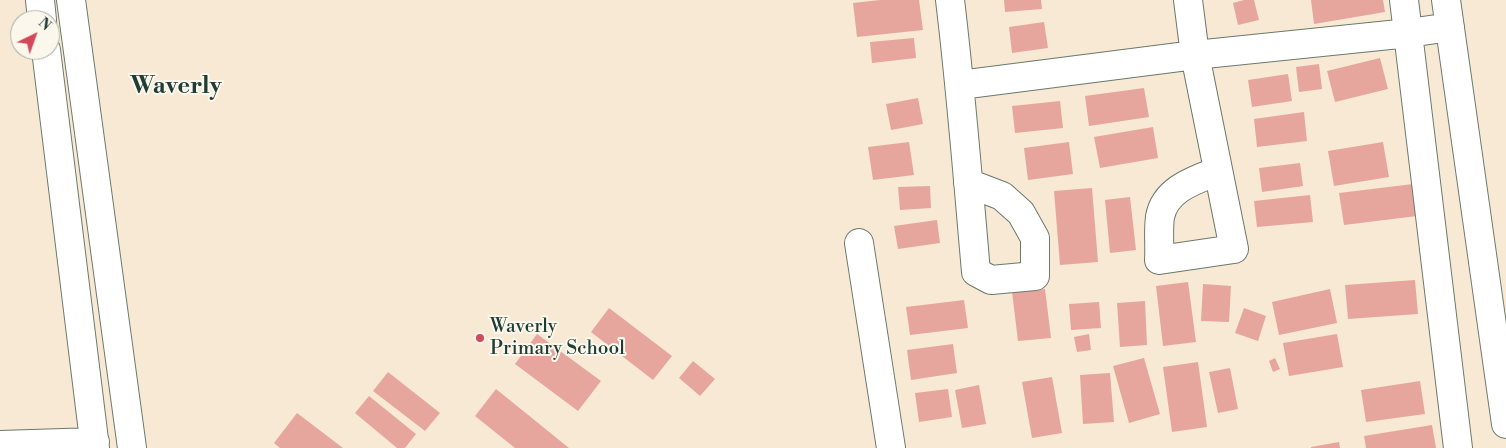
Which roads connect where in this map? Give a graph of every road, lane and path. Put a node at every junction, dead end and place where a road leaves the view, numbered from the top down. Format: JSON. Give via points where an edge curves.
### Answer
{"nodes":[{"id":1,"x":71,"y":0,"type":"edge"},
{"id":2,"x":950,"y":0,"type":"edge"},
{"id":3,"x":1188,"y":0,"type":"edge"},
{"id":4,"x":1404,"y":0,"type":"edge"},
{"id":5,"x":1446,"y":0,"type":"edge"},
{"id":6,"x":1450,"y":27,"type":"junction"},
{"id":7,"x":1409,"y":32,"type":"junction"},
{"id":8,"x":1196,"y":55,"type":"junction"},
{"id":9,"x":47,"y":60,"type":"edge"},
{"id":10,"x":960,"y":84,"type":"junction"},
{"id":11,"x":1218,"y":171,"type":"dead end"},
{"id":12,"x":968,"y":182,"type":"dead end"},
{"id":13,"x":859,"y":243,"type":"dead end"},
{"id":14,"x":1506,"y":424,"type":"edge"},
{"id":15,"x":0,"y":444,"type":"edge"},
{"id":16,"x":95,"y":445,"type":"edge"},
{"id":17,"x":132,"y":448,"type":"edge"},
{"id":18,"x":891,"y":448,"type":"edge"},
{"id":19,"x":1458,"y":448,"type":"edge"}],
"edges":[{"from":1,"to":17,"type":"street"},
{"from":2,"to":10,"type":"street"},
{"from":3,"to":8,"type":"street"},
{"from":4,"to":7,"type":"street"},
{"from":5,"to":6,"type":"street"},
{"from":6,"to":7,"type":"street"},
{"from":6,"to":14,"type":"street"},
{"from":7,"to":8,"type":"street"},
{"from":7,"to":19,"type":"street"},
{"from":8,"to":10,"type":"street"},
{"from":8,"to":11,"type":"street"},
{"from":9,"to":16,"type":"street"},
{"from":10,"to":12,"type":"street"},
{"from":13,"to":18,"type":"street"},
{"from":15,"to":16,"type":"street"}]}
